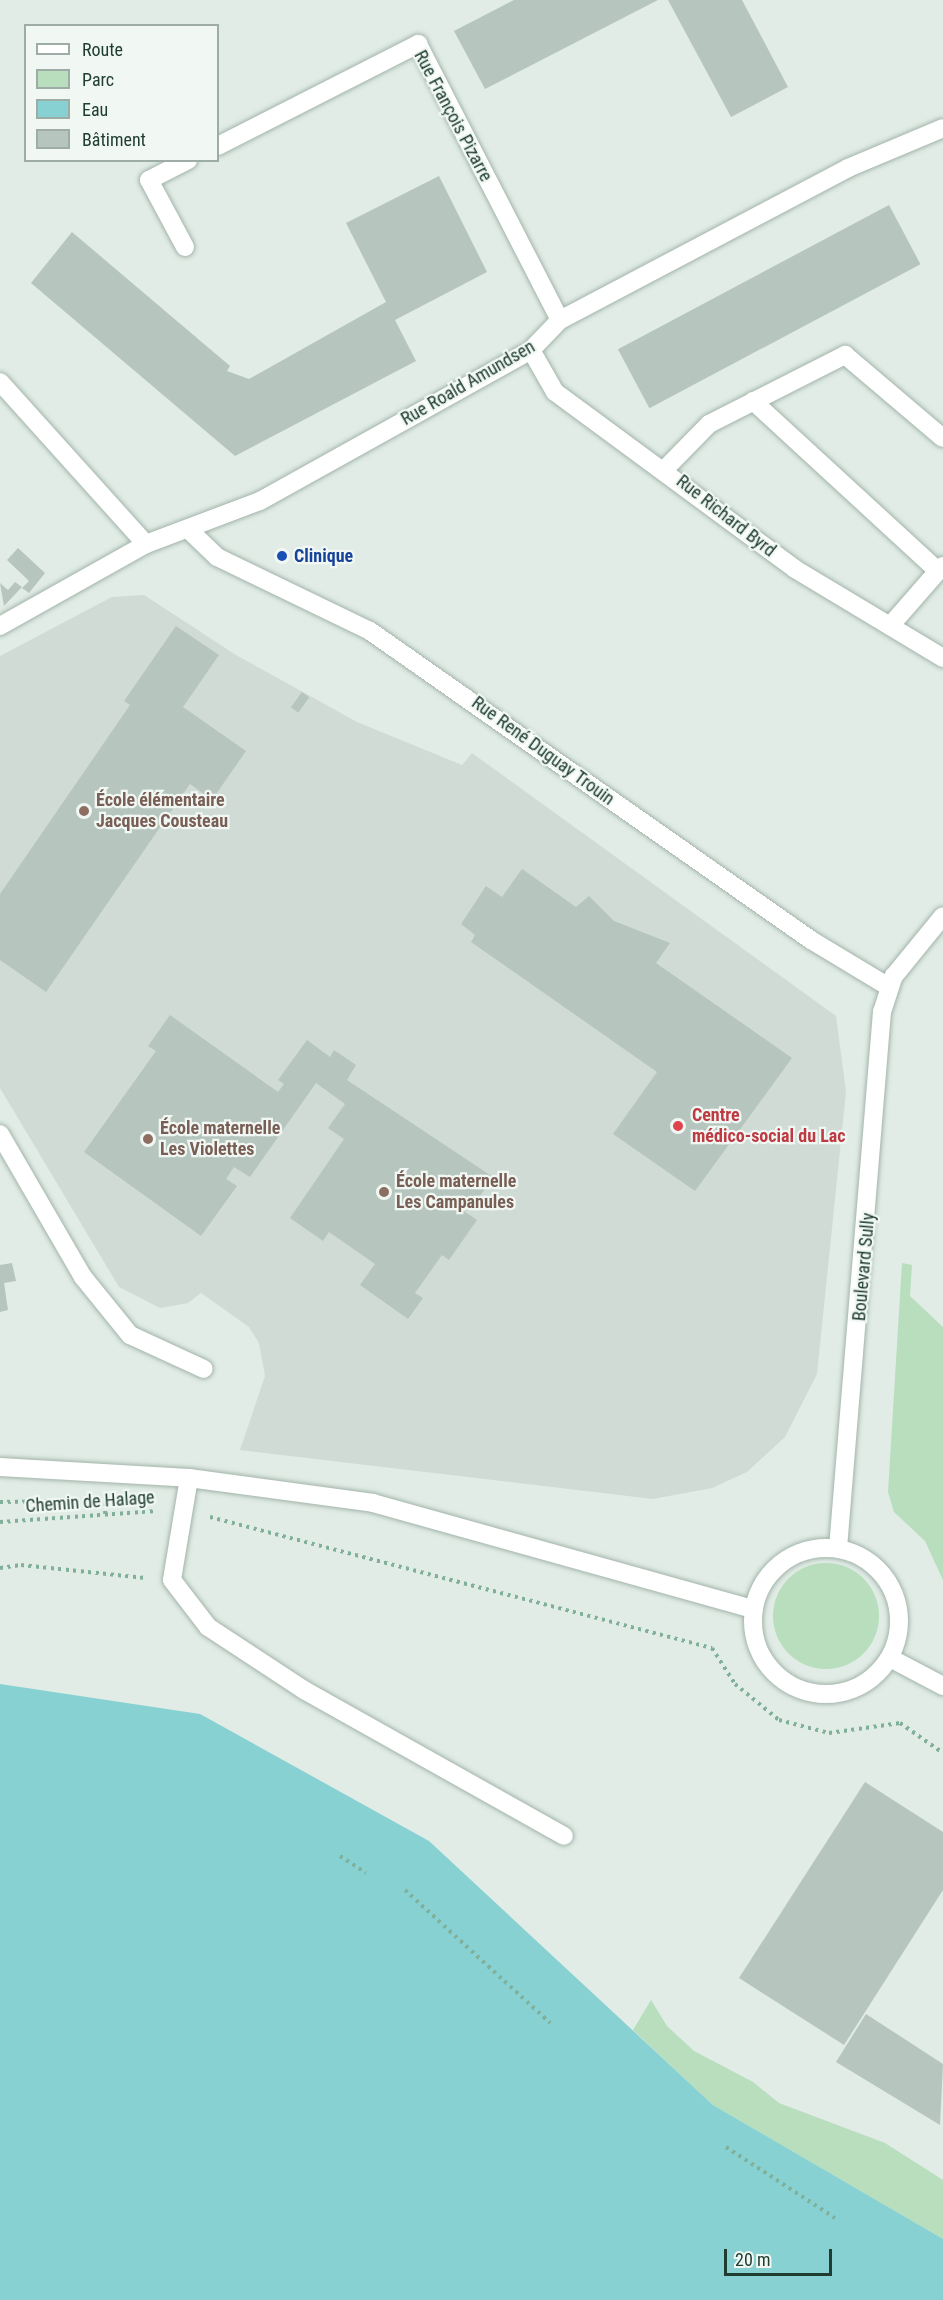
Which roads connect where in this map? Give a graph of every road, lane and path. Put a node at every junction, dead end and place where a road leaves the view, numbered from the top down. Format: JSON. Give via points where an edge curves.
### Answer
{"nodes":[{"id":1,"x":942,"y":132,"type":"edge"},
{"id":2,"x":219,"y":145,"type":"edge"},
{"id":3,"x":184,"y":162,"type":"edge"},
{"id":4,"x":185,"y":247,"type":"dead end"},
{"id":5,"x":560,"y":320,"type":"junction"},
{"id":6,"x":531,"y":350,"type":"junction"},
{"id":7,"x":0,"y":382,"type":"edge"},
{"id":8,"x":753,"y":401,"type":"junction"},
{"id":9,"x":943,"y":438,"type":"edge"},
{"id":10,"x":665,"y":469,"type":"junction"},
{"id":11,"x":189,"y":530,"type":"junction"},
{"id":12,"x":146,"y":544,"type":"junction"},
{"id":13,"x":940,"y":568,"type":"edge"},
{"id":14,"x":0,"y":626,"type":"edge"},
{"id":15,"x":890,"y":626,"type":"junction"},
{"id":16,"x":943,"y":658,"type":"edge"},
{"id":17,"x":943,"y":916,"type":"edge"},
{"id":18,"x":889,"y":987,"type":"junction"},
{"id":19,"x":0,"y":1134,"type":"edge"},
{"id":20,"x":204,"y":1369,"type":"dead end"},
{"id":21,"x":0,"y":1467,"type":"edge"},
{"id":22,"x":189,"y":1478,"type":"junction"},
{"id":23,"x":74,"y":1501,"type":"dead end"},
{"id":24,"x":95,"y":1501,"type":"dead end"},
{"id":25,"x":0,"y":1502,"type":"edge"},
{"id":26,"x":117,"y":1502,"type":"dead end"},
{"id":27,"x":128,"y":1504,"type":"dead end"},
{"id":28,"x":182,"y":1510,"type":"junction"},
{"id":29,"x":0,"y":1522,"type":"edge"},
{"id":30,"x":838,"y":1548,"type":"junction"},
{"id":31,"x":0,"y":1568,"type":"edge"},
{"id":32,"x":172,"y":1580,"type":"junction"},
{"id":33,"x":753,"y":1609,"type":"junction"},
{"id":34,"x":890,"y":1658,"type":"junction"},
{"id":35,"x":943,"y":1686,"type":"edge"},
{"id":36,"x":943,"y":1752,"type":"edge"},
{"id":37,"x":564,"y":1836,"type":"dead end"},
{"id":38,"x":340,"y":1856,"type":"dead end"},
{"id":39,"x":366,"y":1873,"type":"dead end"},
{"id":40,"x":405,"y":1890,"type":"dead end"},
{"id":41,"x":550,"y":2023,"type":"dead end"},
{"id":42,"x":726,"y":2147,"type":"dead end"},
{"id":43,"x":835,"y":2218,"type":"dead end"}],
"edges":[{"from":1,"to":5,"type":"street","name":"Rue Roald Amundsen","via":[[848,168]]},
{"from":2,"to":5,"type":"street","name":"Rue François Pizarre","via":[[418,44]]},
{"from":3,"to":4,"type":"street","via":[[149,180]]},
{"from":5,"to":6,"type":"street","name":"Rue Roald Amundsen"},
{"from":6,"to":10,"type":"street","name":"Rue Richard Byrd","via":[[555,392]]},
{"from":6,"to":11,"type":"street","name":"Rue Roald Amundsen","via":[[260,501]]},
{"from":7,"to":12,"type":"street"},
{"from":8,"to":9,"type":"street","via":[[845,355]]},
{"from":8,"to":10,"type":"street","via":[[709,424]]},
{"from":8,"to":13,"type":"street"},
{"from":10,"to":15,"type":"street","name":"Rue Richard Byrd","via":[[795,569]]},
{"from":11,"to":12,"type":"street","name":"Rue Roald Amundsen"},
{"from":11,"to":18,"type":"street","name":"Rue René Duguay Trouin","via":[[217,557],[370,631],[811,940]]},
{"from":12,"to":14,"type":"street","name":"Rue Roald Amundsen"},
{"from":13,"to":15,"type":"street"},
{"from":15,"to":16,"type":"street","name":"Rue Richard Byrd"},
{"from":17,"to":18,"type":"street"},
{"from":18,"to":30,"type":"street","name":"Boulevard Sully"},
{"from":19,"to":20,"type":"street","via":[[83,1277],[130,1335]]},
{"from":21,"to":22,"type":"street"},
{"from":22,"to":28,"type":"street"},
{"from":22,"to":33,"type":"street","via":[[373,1503]]},
{"from":23,"to":25,"type":"path"},
{"from":24,"to":26,"type":"path"},
{"from":27,"to":28,"type":"path"},
{"from":28,"to":29,"type":"path","name":"Chemin de Halage"},
{"from":28,"to":32,"type":"street"},
{"from":28,"to":36,"type":"path","via":[[712,1648],[735,1684],[779,1720],[829,1733],[900,1723]]},
{"from":30,"to":33,"type":"street","via":[[792,1555],[767,1578]]},
{"from":30,"to":34,"type":"street","via":[[860,1556],[892,1589],[898,1635]]},
{"from":31,"to":32,"type":"path","via":[[21,1565]]},
{"from":32,"to":37,"type":"street","via":[[208,1627],[304,1690]]},
{"from":33,"to":34,"type":"street","via":[[754,1635],[763,1659],[802,1690],[827,1695],[852,1690]]},
{"from":34,"to":35,"type":"street"},
{"from":38,"to":39,"type":"path"},
{"from":40,"to":41,"type":"path"},
{"from":42,"to":43,"type":"path"}]}
